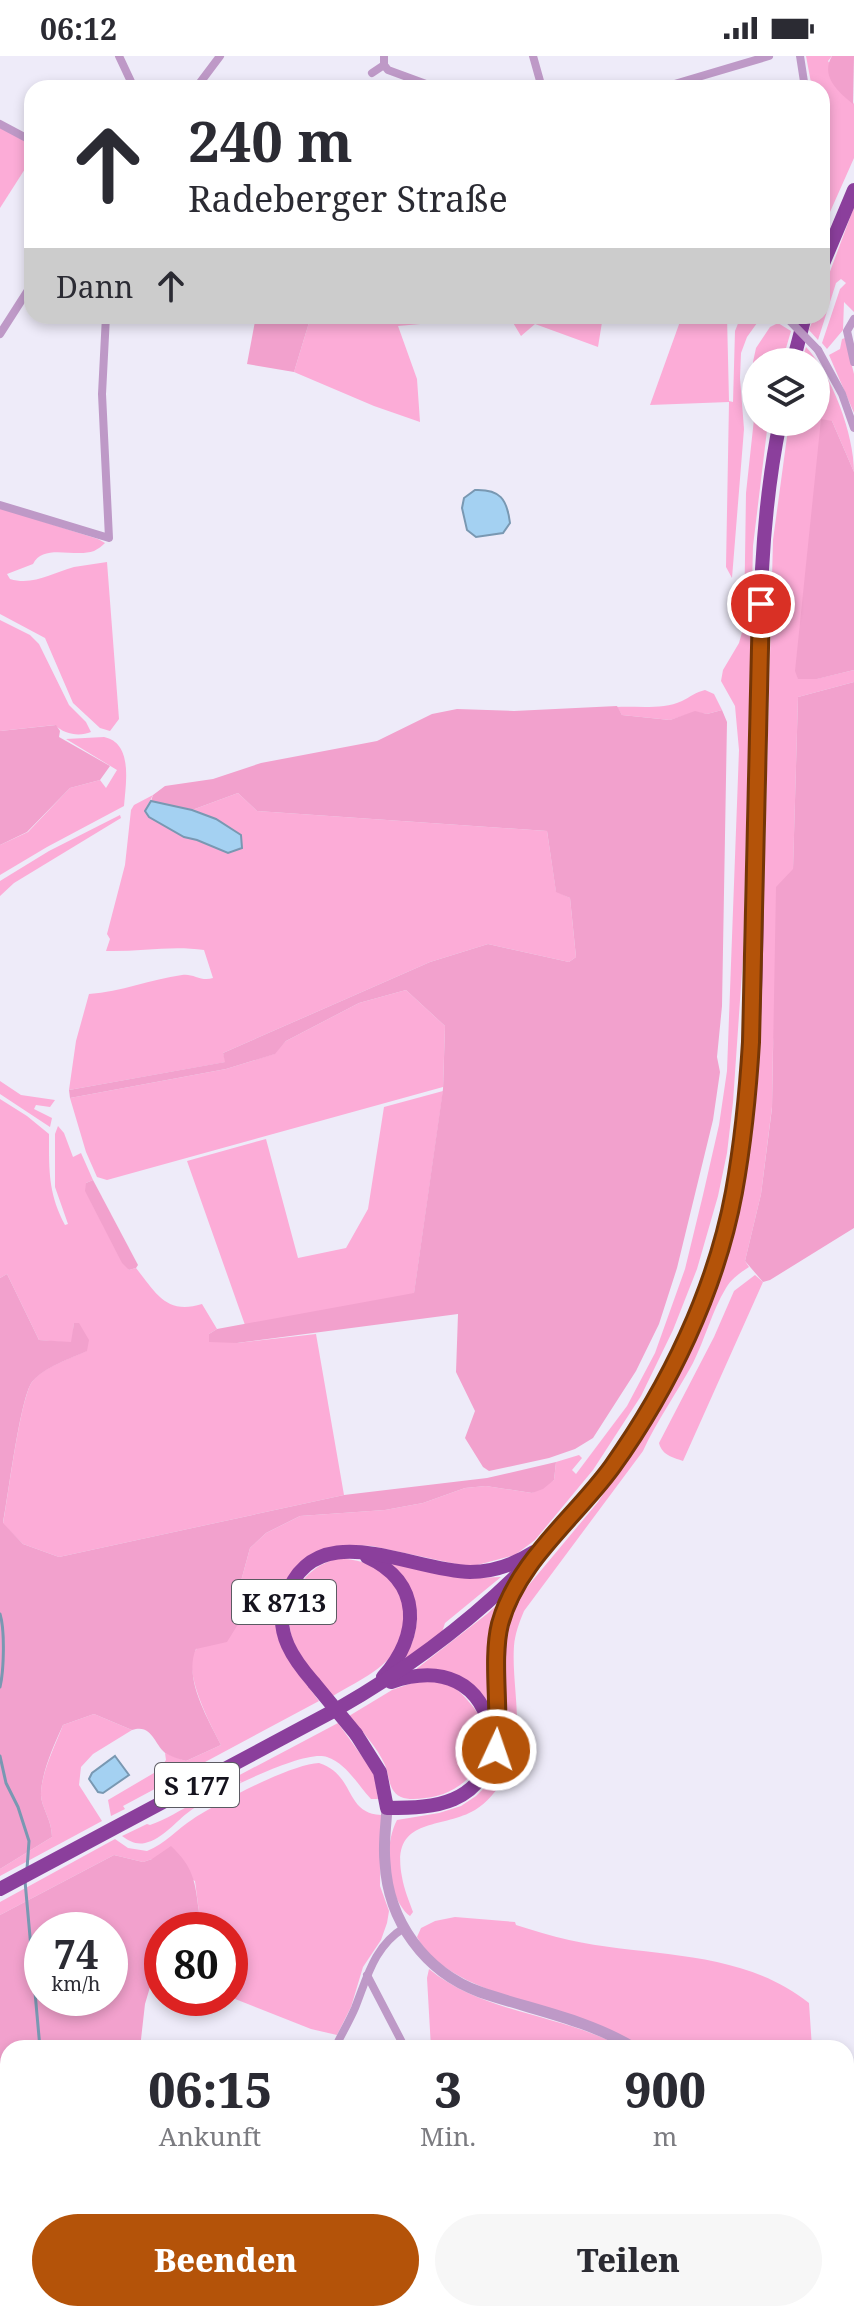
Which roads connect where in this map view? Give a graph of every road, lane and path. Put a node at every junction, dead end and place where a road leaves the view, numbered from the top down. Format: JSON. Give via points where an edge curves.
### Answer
{"nodes":[{"id":1,"x":119,"y":56,"type":"edge"},
{"id":2,"x":220,"y":56,"type":"edge"},
{"id":3,"x":533,"y":56,"type":"edge"},
{"id":4,"x":769,"y":56,"type":"edge"},
{"id":5,"x":800,"y":56,"type":"edge"},
{"id":6,"x":384,"y":61,"type":"edge"},
{"id":7,"x":372,"y":73,"type":"dead end"},
{"id":8,"x":130,"y":80,"type":"edge"},
{"id":9,"x":202,"y":80,"type":"edge"},
{"id":10,"x":415,"y":80,"type":"edge"},
{"id":11,"x":540,"y":80,"type":"edge"},
{"id":12,"x":688,"y":80,"type":"edge"},
{"id":13,"x":804,"y":80,"type":"edge"},
{"id":14,"x":0,"y":124,"type":"edge"},
{"id":15,"x":24,"y":137,"type":"edge"},
{"id":16,"x":854,"y":190,"type":"edge"},
{"id":17,"x":830,"y":247,"type":"edge"},
{"id":18,"x":24,"y":296,"type":"edge"},
{"id":19,"x":852,"y":321,"type":"edge"},
{"id":20,"x":106,"y":324,"type":"edge"},
{"id":21,"x":793,"y":324,"type":"edge"},
{"id":22,"x":803,"y":324,"type":"edge"},
{"id":23,"x":0,"y":334,"type":"edge"},
{"id":24,"x":797,"y":348,"type":"edge"},
{"id":25,"x":854,"y":362,"type":"edge"},
{"id":26,"x":854,"y":428,"type":"edge"},
{"id":27,"x":778,"y":436,"type":"edge"},
{"id":28,"x":0,"y":505,"type":"edge"},
{"id":29,"x":551,"y":1541,"type":"junction"},
{"id":30,"x":351,"y":1551,"type":"junction"},
{"id":31,"x":535,"y":1558,"type":"junction"},
{"id":32,"x":372,"y":1689,"type":"junction"},
{"id":33,"x":493,"y":1759,"type":"junction"},
{"id":34,"x":387,"y":1808,"type":"junction"},
{"id":35,"x":0,"y":1889,"type":"edge"},
{"id":36,"x":404,"y":1928,"type":"junction"},
{"id":37,"x":367,"y":1975,"type":"junction"},
{"id":38,"x":339,"y":2040,"type":"edge"},
{"id":39,"x":401,"y":2040,"type":"edge"},
{"id":40,"x":617,"y":2040,"type":"edge"}],
"edges":[{"from":1,"to":8,"type":"street"},
{"from":2,"to":9,"type":"street"},
{"from":3,"to":11,"type":"street"},
{"from":4,"to":12,"type":"street"},
{"from":5,"to":13,"type":"street"},
{"from":6,"to":7,"type":"street"},
{"from":6,"to":10,"type":"street","via":[[388,70]]},
{"from":14,"to":15,"type":"street"},
{"from":16,"to":17,"type":"highway"},
{"from":18,"to":23,"type":"street"},
{"from":19,"to":25,"type":"street","via":[[847,331]]},
{"from":20,"to":28,"type":"street","via":[[102,394],[109,538]]},
{"from":21,"to":26,"type":"street","bridge":true,"via":[[818,350]]},
{"from":22,"to":24,"type":"highway"},
{"from":27,"to":29,"type":"highway","number":"S 177","via":[[764,543],[751,1042],[734,1194],[711,1276],[658,1396],[613,1465]]},
{"from":29,"to":30,"type":"highway","via":[[519,1560],[483,1571]]},
{"from":29,"to":31,"type":"highway","number":"S 177"},
{"from":30,"to":32,"type":"highway","via":[[392,1571],[410,1604],[407,1643]]},
{"from":30,"to":34,"type":"highway","number":"K 8713","bridge":true,"via":[[320,1558],[302,1570],[282,1609],[283,1628],[289,1650],[380,1772]]},
{"from":31,"to":32,"type":"highway","number":"S 177","via":[[445,1639]]},
{"from":31,"to":33,"type":"highway","via":[[500,1625]]},
{"from":32,"to":33,"type":"highway","via":[[420,1674],[453,1679],[481,1703],[490,1724]]},
{"from":32,"to":35,"type":"highway","number":"S 177"},
{"from":33,"to":34,"type":"highway","via":[[481,1779],[457,1799]]},
{"from":34,"to":36,"type":"street","number":"K 8713","via":[[387,1883]]},
{"from":36,"to":37,"type":"street","via":[[382,1947]]},
{"from":36,"to":40,"type":"street","number":"K 8713","via":[[432,1963],[465,1985]]},
{"from":37,"to":38,"type":"street"},
{"from":37,"to":39,"type":"street"}]}
